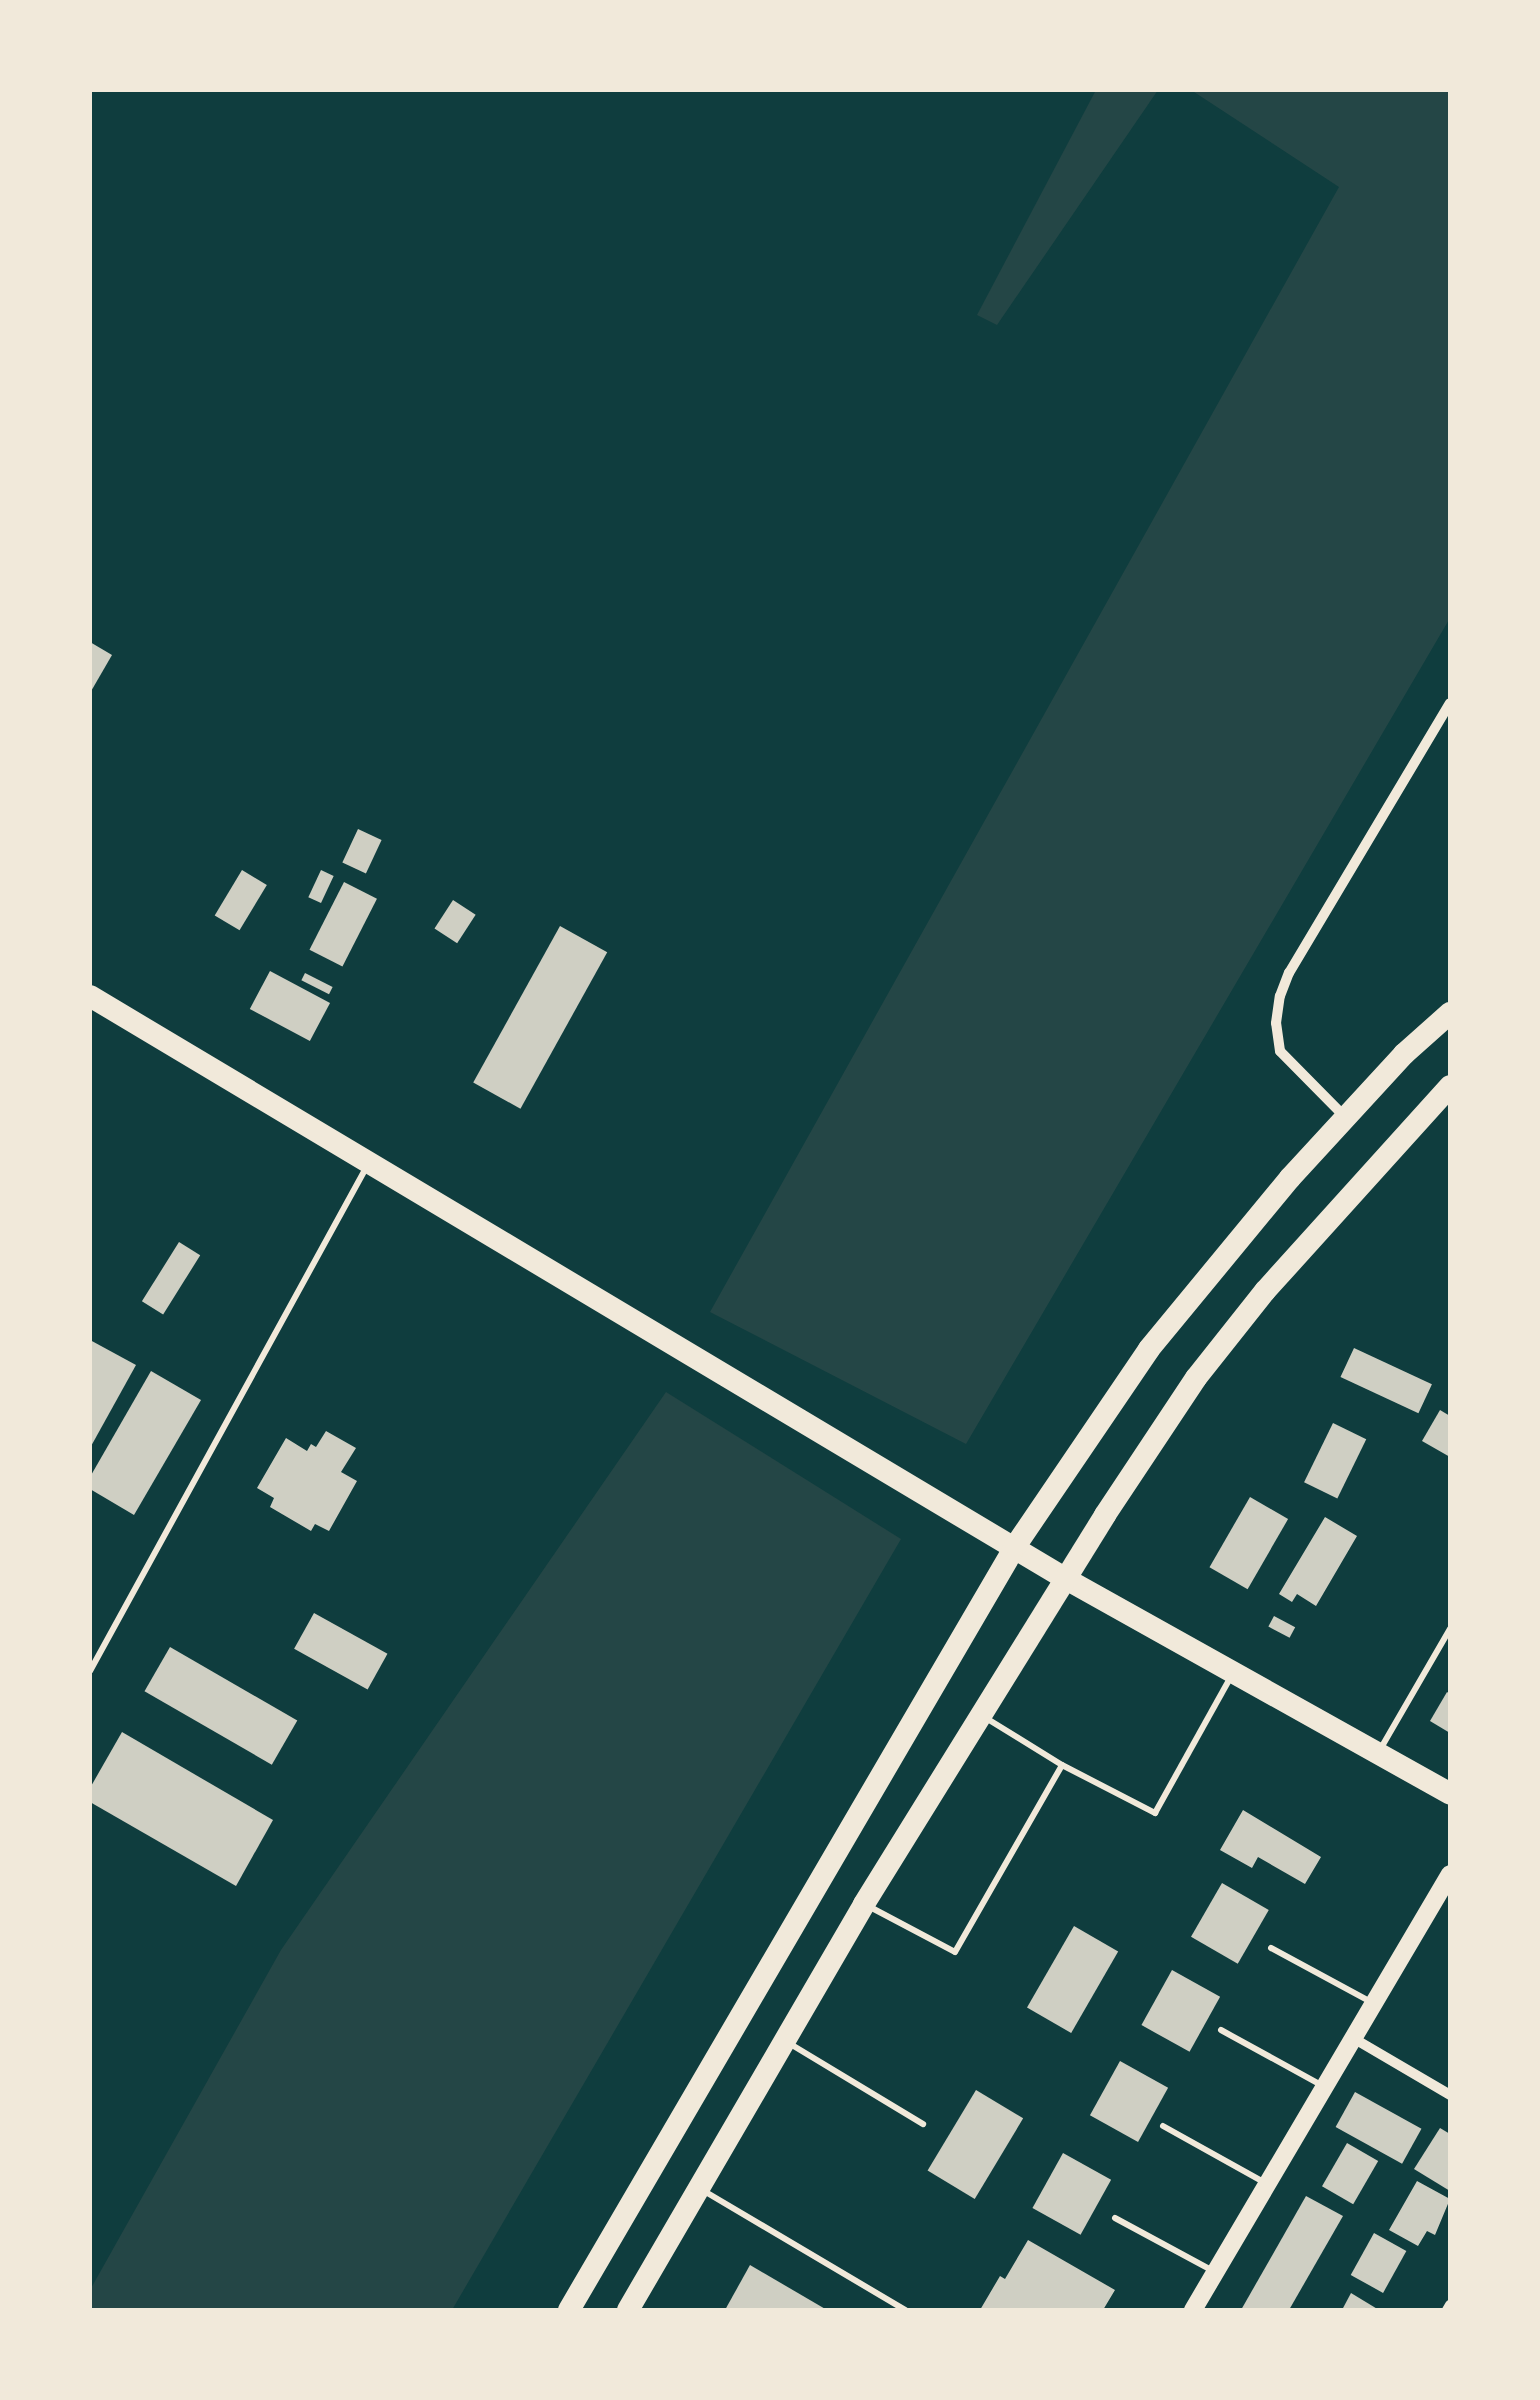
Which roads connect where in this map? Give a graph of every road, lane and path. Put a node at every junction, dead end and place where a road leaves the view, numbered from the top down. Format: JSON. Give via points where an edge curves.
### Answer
{"nodes":[{"id":1,"x":1450,"y":703,"type":"edge"},
{"id":2,"x":90,"y":996,"type":"edge"},
{"id":3,"x":1450,"y":1013,"type":"edge"},
{"id":4,"x":1450,"y":1086,"type":"edge"},
{"id":5,"x":1345,"y":1117,"type":"junction"},
{"id":6,"x":370,"y":1162,"type":"junction"},
{"id":7,"x":1016,"y":1546,"type":"junction"},
{"id":8,"x":1066,"y":1579,"type":"junction"},
{"id":9,"x":1450,"y":1629,"type":"edge"},
{"id":10,"x":90,"y":1671,"type":"edge"},
{"id":11,"x":1233,"y":1672,"type":"junction"},
{"id":12,"x":981,"y":1715,"type":"junction"},
{"id":13,"x":1378,"y":1753,"type":"junction"},
{"id":14,"x":1062,"y":1765,"type":"junction"},
{"id":15,"x":1450,"y":1794,"type":"edge"},
{"id":16,"x":1450,"y":1874,"type":"edge"},
{"id":17,"x":864,"y":1904,"type":"junction"},
{"id":18,"x":1271,"y":1948,"type":"dead end"},
{"id":19,"x":1373,"y":2004,"type":"junction"},
{"id":20,"x":1221,"y":2030,"type":"dead end"},
{"id":21,"x":1353,"y":2038,"type":"junction"},
{"id":22,"x":784,"y":2041,"type":"junction"},
{"id":23,"x":1324,"y":2087,"type":"junction"},
{"id":24,"x":1450,"y":2096,"type":"edge"},
{"id":25,"x":923,"y":2124,"type":"dead end"},
{"id":26,"x":1163,"y":2126,"type":"dead end"},
{"id":27,"x":1267,"y":2184,"type":"junction"},
{"id":28,"x":700,"y":2188,"type":"junction"},
{"id":29,"x":1115,"y":2218,"type":"dead end"},
{"id":30,"x":1215,"y":2272,"type":"junction"},
{"id":31,"x":568,"y":2310,"type":"edge"},
{"id":32,"x":628,"y":2310,"type":"edge"},
{"id":33,"x":904,"y":2310,"type":"edge"},
{"id":34,"x":1193,"y":2310,"type":"edge"}],
"edges":[{"from":1,"to":5,"type":"street","via":[[1280,996],[1280,1051]]},
{"from":2,"to":6,"type":"main road"},
{"from":3,"to":5,"type":"main road"},
{"from":4,"to":8,"type":"main road","via":[[1265,1291],[1196,1378]]},
{"from":5,"to":7,"type":"main road","via":[[1148,1349]]},
{"from":6,"to":7,"type":"main road"},
{"from":6,"to":10,"type":"lane"},
{"from":7,"to":8,"type":"main road"},
{"from":7,"to":31,"type":"main road"},
{"from":8,"to":11,"type":"main road"},
{"from":8,"to":12,"type":"main road"},
{"from":9,"to":13,"type":"lane"},
{"from":11,"to":13,"type":"main road"},
{"from":11,"to":14,"type":"lane","via":[[1155,1812]]},
{"from":12,"to":14,"type":"lane"},
{"from":12,"to":17,"type":"main road"},
{"from":13,"to":15,"type":"main road"},
{"from":14,"to":17,"type":"lane","via":[[956,1952]]},
{"from":16,"to":19,"type":"street"},
{"from":17,"to":22,"type":"main road"},
{"from":18,"to":19,"type":"lane"},
{"from":19,"to":21,"type":"street"},
{"from":20,"to":23,"type":"lane"},
{"from":21,"to":23,"type":"street"},
{"from":21,"to":24,"type":"street"},
{"from":22,"to":25,"type":"lane"},
{"from":22,"to":28,"type":"main road"},
{"from":23,"to":27,"type":"street"},
{"from":26,"to":27,"type":"lane"},
{"from":27,"to":30,"type":"street"},
{"from":28,"to":32,"type":"main road"},
{"from":28,"to":33,"type":"lane"},
{"from":29,"to":30,"type":"lane"},
{"from":30,"to":34,"type":"street"}]}
